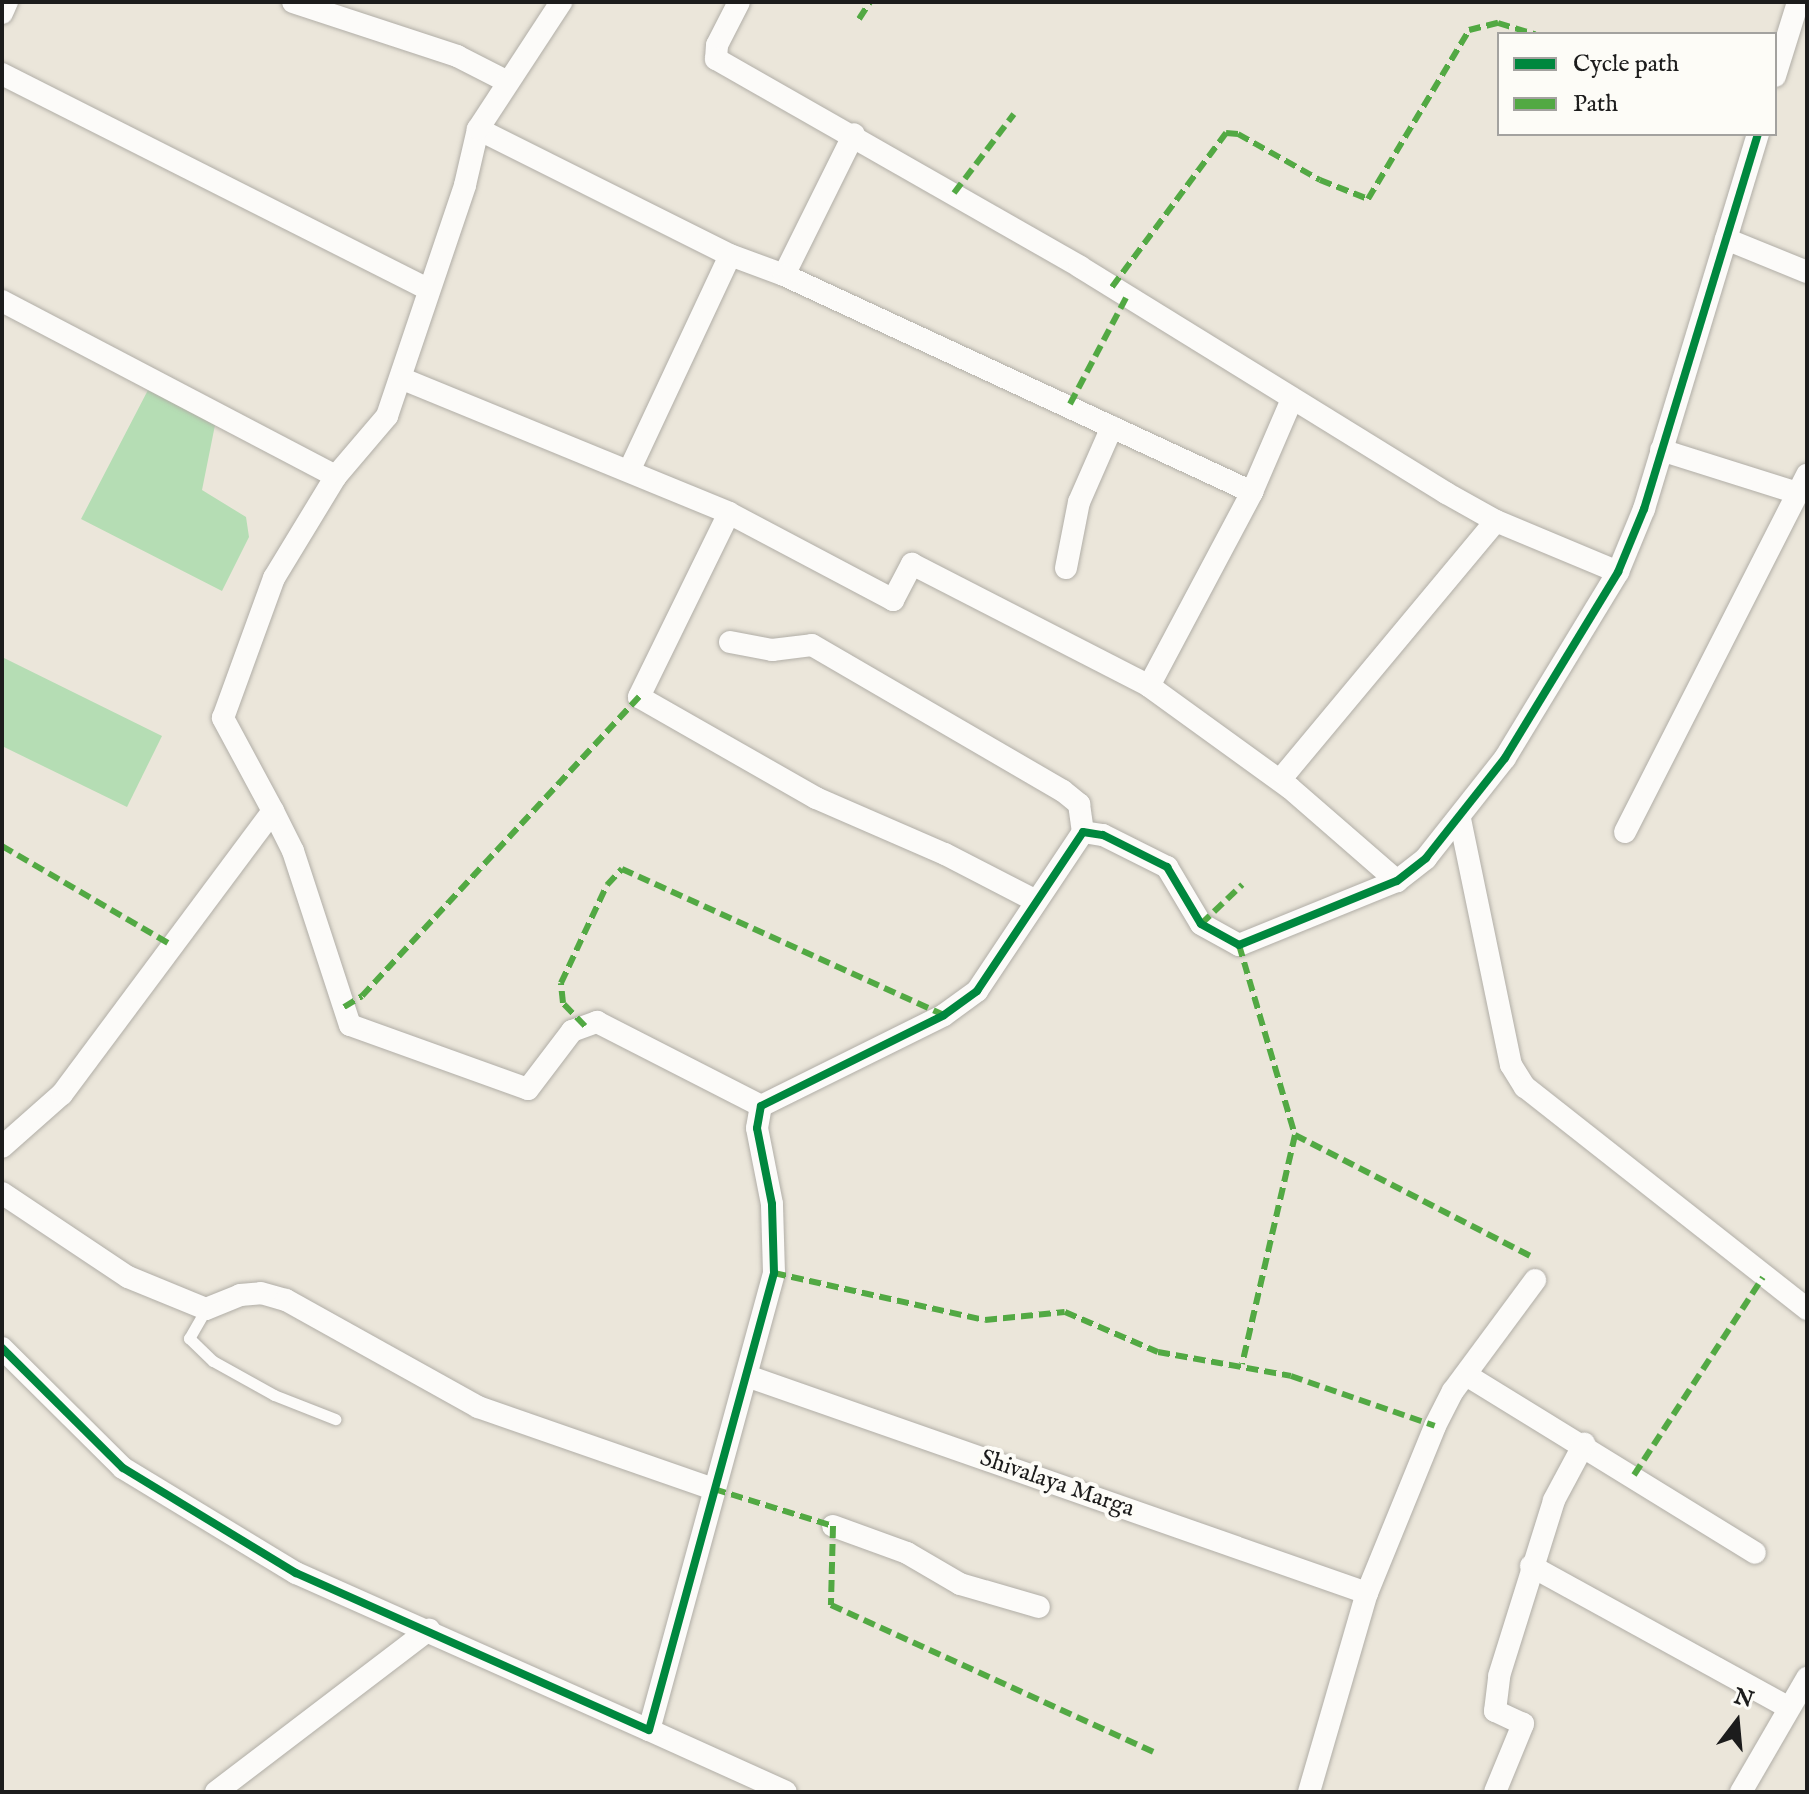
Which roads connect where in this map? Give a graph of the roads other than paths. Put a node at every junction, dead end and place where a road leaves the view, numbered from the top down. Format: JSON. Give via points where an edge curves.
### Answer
{"nodes":[{"id":1,"x":7,"y":2,"type":"edge"},
{"id":2,"x":293,"y":2,"type":"edge"},
{"id":3,"x":561,"y":2,"type":"edge"},
{"id":4,"x":739,"y":2,"type":"edge"},
{"id":5,"x":1798,"y":2,"type":"edge"},
{"id":6,"x":2,"y":13,"type":"edge"},
{"id":7,"x":1777,"y":70,"type":"edge"},
{"id":8,"x":2,"y":74,"type":"edge"},
{"id":9,"x":506,"y":81,"type":"junction"},
{"id":10,"x":478,"y":129,"type":"junction"},
{"id":11,"x":854,"y":134,"type":"junction"},
{"id":12,"x":1757,"y":136,"type":"edge"},
{"id":13,"x":1726,"y":239,"type":"junction"},
{"id":14,"x":730,"y":255,"type":"junction"},
{"id":15,"x":1807,"y":272,"type":"edge"},
{"id":16,"x":784,"y":275,"type":"junction"},
{"id":17,"x":428,"y":289,"type":"junction"},
{"id":18,"x":2,"y":301,"type":"edge"},
{"id":19,"x":403,"y":379,"type":"junction"},
{"id":20,"x":1292,"y":399,"type":"junction"},
{"id":21,"x":1112,"y":427,"type":"junction"},
{"id":22,"x":1661,"y":450,"type":"junction"},
{"id":23,"x":629,"y":471,"type":"junction"},
{"id":24,"x":336,"y":476,"type":"junction"},
{"id":25,"x":1802,"y":484,"type":"edge"},
{"id":26,"x":1252,"y":492,"type":"junction"},
{"id":27,"x":729,"y":513,"type":"junction"},
{"id":28,"x":1496,"y":521,"type":"junction"},
{"id":29,"x":1066,"y":568,"type":"dead end"},
{"id":30,"x":1618,"y":572,"type":"junction"},
{"id":31,"x":730,"y":642,"type":"dead end"},
{"id":32,"x":1149,"y":686,"type":"junction"},
{"id":33,"x":1280,"y":780,"type":"junction"},
{"id":34,"x":273,"y":811,"type":"junction"},
{"id":35,"x":1460,"y":819,"type":"junction"},
{"id":36,"x":1083,"y":832,"type":"junction"},
{"id":37,"x":1625,"y":832,"type":"dead end"},
{"id":38,"x":1397,"y":881,"type":"junction"},
{"id":39,"x":1034,"y":900,"type":"junction"},
{"id":40,"x":761,"y":1106,"type":"junction"},
{"id":41,"x":2,"y":1147,"type":"edge"},
{"id":42,"x":2,"y":1193,"type":"edge"},
{"id":43,"x":1535,"y":1280,"type":"dead end"},
{"id":44,"x":206,"y":1309,"type":"junction"},
{"id":45,"x":1807,"y":1309,"type":"edge"},
{"id":46,"x":2,"y":1348,"type":"edge"},
{"id":47,"x":1466,"y":1375,"type":"junction"},
{"id":48,"x":747,"y":1376,"type":"junction"},
{"id":49,"x":335,"y":1419,"type":"dead end"},
{"id":50,"x":1584,"y":1444,"type":"junction"},
{"id":51,"x":714,"y":1489,"type":"junction"},
{"id":52,"x":833,"y":1526,"type":"dead end"},
{"id":53,"x":1755,"y":1553,"type":"dead end"},
{"id":54,"x":1531,"y":1566,"type":"junction"},
{"id":55,"x":1367,"y":1593,"type":"junction"},
{"id":56,"x":1039,"y":1607,"type":"dead end"},
{"id":57,"x":429,"y":1630,"type":"junction"},
{"id":58,"x":1807,"y":1678,"type":"edge"},
{"id":59,"x":1788,"y":1707,"type":"junction"},
{"id":60,"x":649,"y":1730,"type":"junction"},
{"id":61,"x":216,"y":1792,"type":"edge"},
{"id":62,"x":786,"y":1792,"type":"edge"},
{"id":63,"x":1309,"y":1792,"type":"edge"},
{"id":64,"x":1495,"y":1792,"type":"edge"},
{"id":65,"x":1741,"y":1792,"type":"edge"}],
"edges":[{"from":1,"to":6,"type":"street"},
{"from":2,"to":9,"type":"street","via":[[457,56]]},
{"from":3,"to":9,"type":"street"},
{"from":4,"to":11,"type":"street","via":[[717,45],[716,59]]},
{"from":5,"to":7,"type":"street"},
{"from":8,"to":17,"type":"street"},
{"from":9,"to":10,"type":"street"},
{"from":10,"to":14,"type":"street"},
{"from":10,"to":17,"type":"street","via":[[465,185]]},
{"from":11,"to":16,"type":"street"},
{"from":11,"to":20,"type":"street"},
{"from":12,"to":13,"type":"street"},
{"from":13,"to":15,"type":"street"},
{"from":13,"to":22,"type":"street"},
{"from":14,"to":16,"type":"street"},
{"from":14,"to":23,"type":"street"},
{"from":16,"to":21,"type":"street"},
{"from":17,"to":19,"type":"street"},
{"from":18,"to":24,"type":"street"},
{"from":19,"to":23,"type":"street"},
{"from":19,"to":24,"type":"street","via":[[387,416]]},
{"from":20,"to":26,"type":"street"},
{"from":20,"to":28,"type":"street"},
{"from":21,"to":26,"type":"street"},
{"from":21,"to":29,"type":"street","via":[[1079,502]]},
{"from":22,"to":25,"type":"street"},
{"from":22,"to":30,"type":"street"},
{"from":23,"to":27,"type":"street"},
{"from":24,"to":34,"type":"street","via":[[274,578],[223,718]]},
{"from":25,"to":37,"type":"street"},
{"from":26,"to":32,"type":"street"},
{"from":27,"to":32,"type":"street","via":[[893,600],[912,564]]},
{"from":27,"to":39,"type":"street","via":[[639,697],[816,798]]},
{"from":28,"to":30,"type":"street"},
{"from":28,"to":33,"type":"street"},
{"from":30,"to":35,"type":"street","via":[[1543,700]]},
{"from":31,"to":36,"type":"street","via":[[772,650],[812,645],[1063,791],[1079,804]]},
{"from":32,"to":33,"type":"street"},
{"from":33,"to":38,"type":"street"},
{"from":34,"to":40,"type":"street","via":[[293,851],[350,1025],[528,1089],[572,1031],[597,1022]]},
{"from":34,"to":41,"type":"street","via":[[62,1094]]},
{"from":35,"to":38,"type":"street"},
{"from":35,"to":45,"type":"street","via":[[1511,1065],[1525,1087]]},
{"from":36,"to":38,"type":"street","via":[[1103,835],[1167,867],[1201,924],[1239,945]]},
{"from":36,"to":39,"type":"street"},
{"from":39,"to":40,"type":"street","via":[[977,991],[944,1015]]},
{"from":40,"to":48,"type":"street","via":[[757,1128],[772,1204],[774,1273]]},
{"from":42,"to":44,"type":"street","via":[[128,1277]]},
{"from":43,"to":47,"type":"street"},
{"from":44,"to":49,"type":"lane","via":[[189,1338],[213,1361],[274,1395]]},
{"from":44,"to":51,"type":"street","via":[[240,1295],[261,1293],[286,1300],[478,1407]]},
{"from":46,"to":57,"type":"street","via":[[123,1468],[296,1573]]},
{"from":47,"to":50,"type":"street"},
{"from":47,"to":55,"type":"street","via":[[1435,1426]]},
{"from":48,"to":51,"type":"street"},
{"from":48,"to":55,"type":"street","name":"Shivalaya Marga"},
{"from":50,"to":53,"type":"street"},
{"from":50,"to":54,"type":"street","via":[[1564,1476]]},
{"from":51,"to":60,"type":"street"},
{"from":52,"to":56,"type":"street","via":[[907,1553],[960,1584]]},
{"from":54,"to":59,"type":"street"},
{"from":54,"to":64,"type":"street","via":[[1499,1676],[1495,1711],[1523,1724]]},
{"from":55,"to":63,"type":"street"},
{"from":57,"to":60,"type":"street"},
{"from":57,"to":61,"type":"street"},
{"from":58,"to":59,"type":"street"},
{"from":59,"to":65,"type":"street"},
{"from":60,"to":62,"type":"street"}]}
